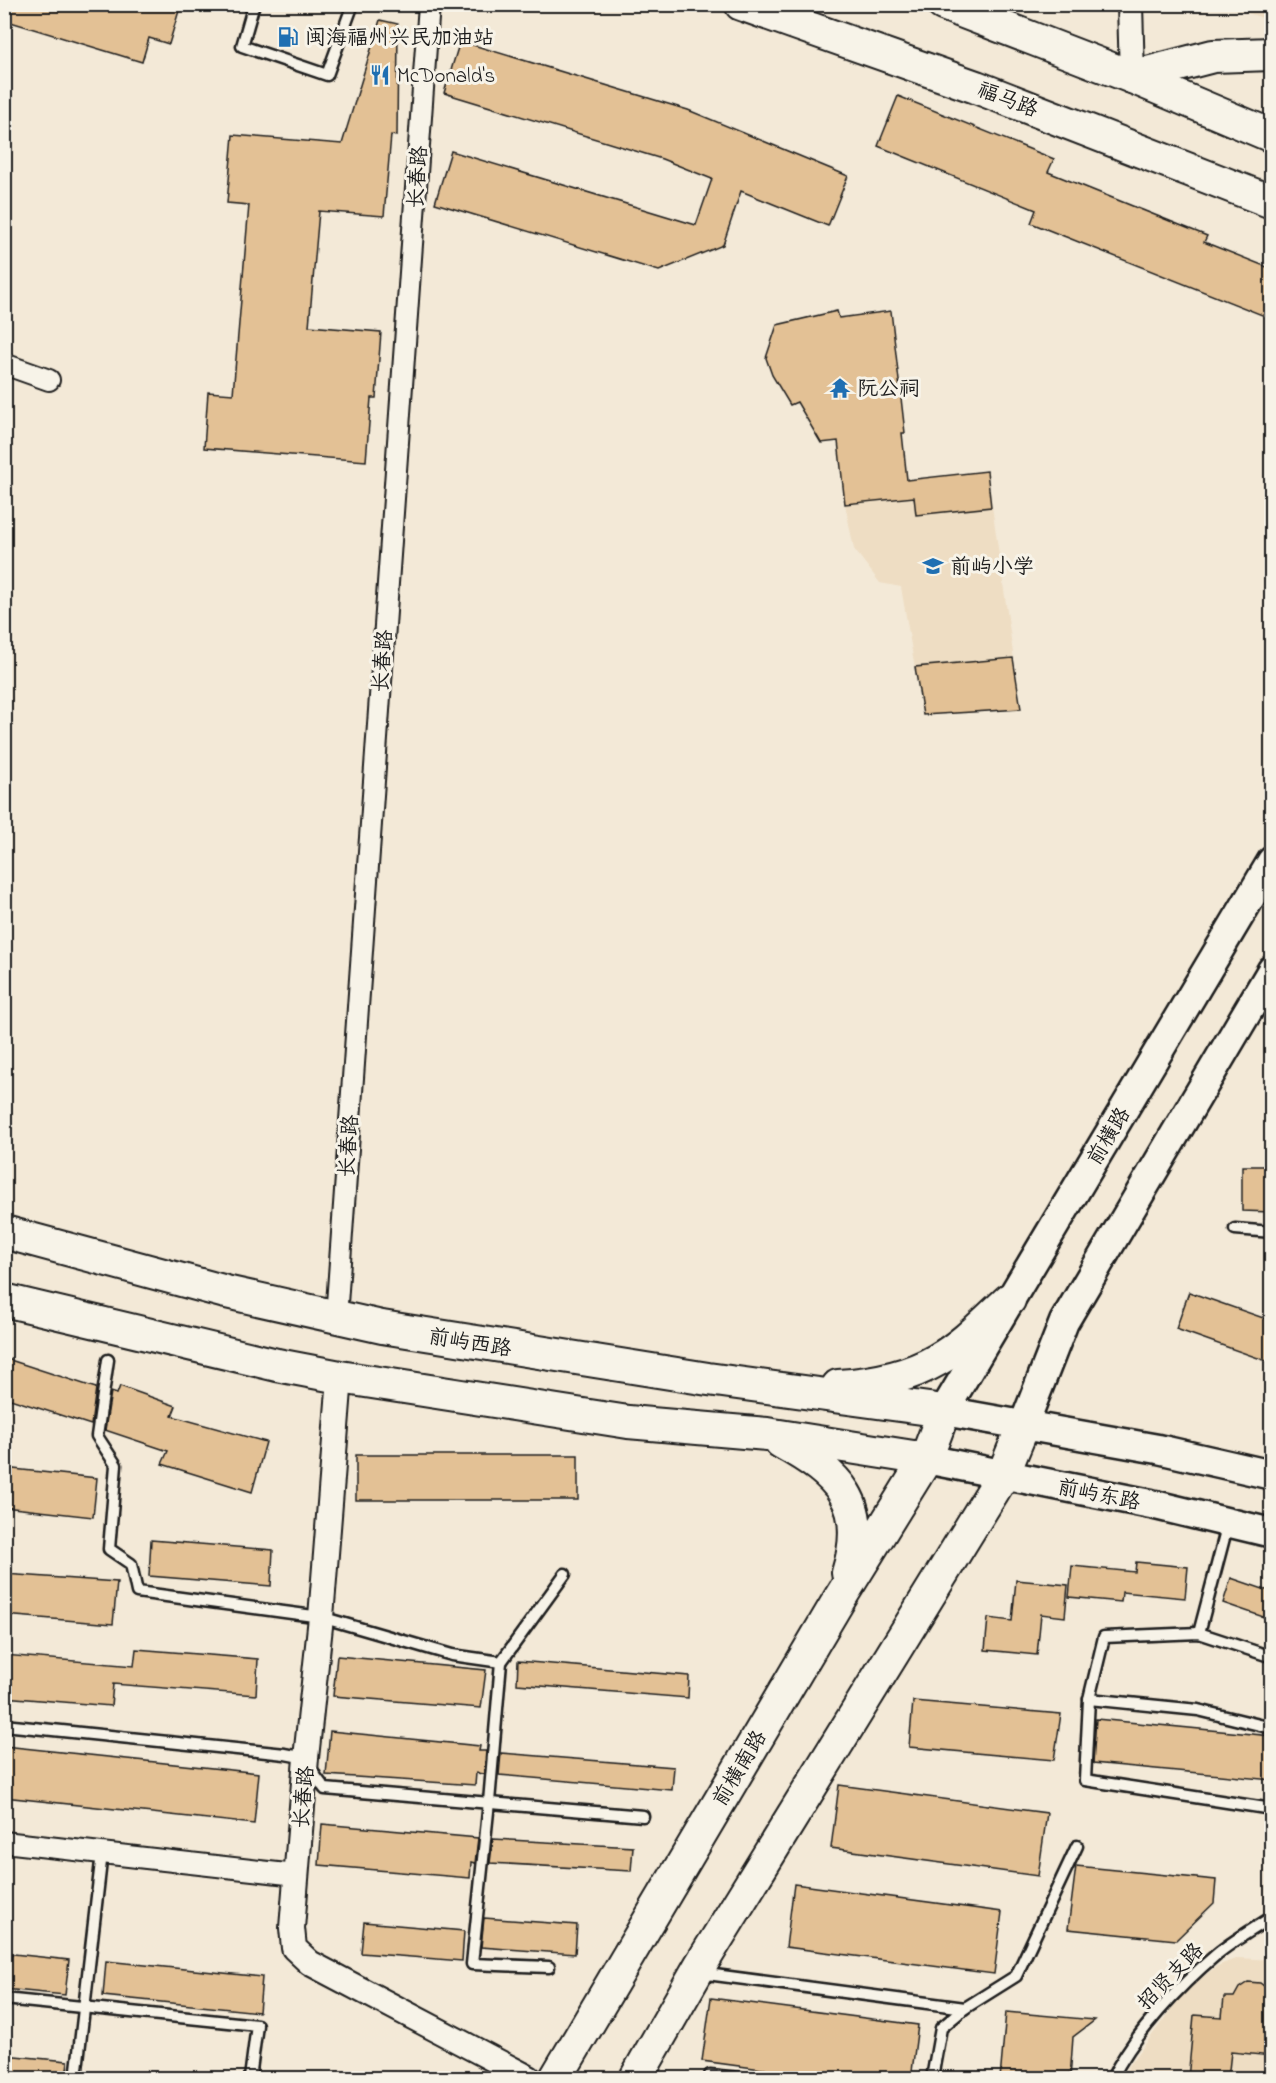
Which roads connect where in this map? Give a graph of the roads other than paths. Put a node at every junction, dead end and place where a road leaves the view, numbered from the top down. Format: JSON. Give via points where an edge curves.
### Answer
{"nodes":[{"id":1,"x":254,"y":4,"type":"edge"},
{"id":2,"x":353,"y":4,"type":"edge"},
{"id":3,"x":429,"y":4,"type":"edge"},
{"id":4,"x":741,"y":4,"type":"edge"},
{"id":5,"x":943,"y":4,"type":"edge"},
{"id":6,"x":1130,"y":4,"type":"edge"},
{"id":7,"x":1272,"y":54,"type":"edge"},
{"id":8,"x":1132,"y":77,"type":"junction"},
{"id":9,"x":1272,"y":136,"type":"edge"},
{"id":10,"x":1272,"y":202,"type":"edge"},
{"id":11,"x":4,"y":364,"type":"edge"},
{"id":12,"x":49,"y":380,"type":"dead end"},
{"id":13,"x":1272,"y":861,"type":"edge"},
{"id":14,"x":1272,"y":969,"type":"edge"},
{"id":15,"x":1235,"y":1229,"type":"dead end"},
{"id":16,"x":4,"y":1232,"type":"edge"},
{"id":17,"x":1272,"y":1232,"type":"edge"},
{"id":18,"x":4,"y":1300,"type":"edge"},
{"id":19,"x":1009,"y":1300,"type":"junction"},
{"id":20,"x":336,"y":1318,"type":"junction"},
{"id":21,"x":108,"y":1360,"type":"dead end"},
{"id":22,"x":340,"y":1377,"type":"junction"},
{"id":23,"x":708,"y":1379,"type":"junction"},
{"id":24,"x":944,"y":1411,"type":"junction"},
{"id":25,"x":1024,"y":1424,"type":"junction"},
{"id":26,"x":767,"y":1434,"type":"junction"},
{"id":27,"x":926,"y":1460,"type":"junction"},
{"id":28,"x":1003,"y":1475,"type":"junction"},
{"id":29,"x":1272,"y":1475,"type":"edge"},
{"id":30,"x":1228,"y":1522,"type":"junction"},
{"id":31,"x":1272,"y":1533,"type":"edge"},
{"id":32,"x":565,"y":1574,"type":"dead end"},
{"id":33,"x":840,"y":1598,"type":"junction"},
{"id":34,"x":321,"y":1617,"type":"junction"},
{"id":35,"x":1199,"y":1633,"type":"junction"},
{"id":36,"x":1272,"y":1657,"type":"edge"},
{"id":37,"x":501,"y":1662,"type":"junction"},
{"id":38,"x":1089,"y":1699,"type":"junction"},
{"id":39,"x":4,"y":1725,"type":"edge"},
{"id":40,"x":1272,"y":1728,"type":"edge"},
{"id":41,"x":306,"y":1758,"type":"junction"},
{"id":42,"x":489,"y":1803,"type":"junction"},
{"id":43,"x":1272,"y":1809,"type":"edge"},
{"id":44,"x":643,"y":1816,"type":"dead end"},
{"id":45,"x":4,"y":1842,"type":"edge"},
{"id":46,"x":1077,"y":1846,"type":"dead end"},
{"id":47,"x":102,"y":1853,"type":"junction"},
{"id":48,"x":296,"y":1875,"type":"junction"},
{"id":49,"x":1272,"y":1917,"type":"edge"},
{"id":50,"x":700,"y":1966,"type":"junction"},
{"id":51,"x":549,"y":1967,"type":"dead end"},
{"id":52,"x":4,"y":1999,"type":"edge"},
{"id":53,"x":84,"y":2007,"type":"junction"},
{"id":54,"x":965,"y":2008,"type":"junction"},
{"id":55,"x":710,"y":2075,"type":"dead end"},
{"id":56,"x":76,"y":2079,"type":"edge"},
{"id":57,"x":250,"y":2079,"type":"edge"},
{"id":58,"x":529,"y":2079,"type":"edge"},
{"id":59,"x":556,"y":2079,"type":"edge"},
{"id":60,"x":636,"y":2079,"type":"edge"},
{"id":61,"x":739,"y":2079,"type":"edge"},
{"id":62,"x":932,"y":2079,"type":"edge"},
{"id":63,"x":1112,"y":2079,"type":"edge"}],
"edges":[{"from":1,"to":2,"type":"lane","via":[[242,46],[327,75]]},
{"from":3,"to":20,"type":"street","name":"长春路"},
{"from":4,"to":10,"type":"main road","name":"福马路","via":[[976,87]]},
{"from":5,"to":8,"type":"main road"},
{"from":6,"to":8,"type":"street"},
{"from":7,"to":8,"type":"main road","via":[[1213,56]]},
{"from":8,"to":9,"type":"main road"},
{"from":11,"to":12,"type":"street"},
{"from":13,"to":19,"type":"main road","name":"前横路"},
{"from":14,"to":25,"type":"main road","via":[[1064,1322]]},
{"from":15,"to":17,"type":"lane"},
{"from":16,"to":20,"type":"main road","name":"前屿西路"},
{"from":18,"to":22,"type":"main road"},
{"from":19,"to":23,"type":"main road","via":[[936,1361],[864,1385],[829,1387]]},
{"from":19,"to":24,"type":"main road","name":"前横路"},
{"from":20,"to":23,"type":"main road","name":"前屿西路"},
{"from":21,"to":34,"type":"lane","via":[[97,1436],[116,1465],[109,1549],[131,1564],[137,1593]]},
{"from":22,"to":26,"type":"main road","via":[[628,1422]]},
{"from":22,"to":34,"type":"street","name":"长春路"},
{"from":23,"to":24,"type":"main road","name":"前屿西路"},
{"from":24,"to":25,"type":"main road"},
{"from":24,"to":27,"type":"main road","name":"前横南路"},
{"from":25,"to":28,"type":"main road"},
{"from":25,"to":29,"type":"main road"},
{"from":26,"to":27,"type":"main road"},
{"from":26,"to":33,"type":"main road","via":[[825,1470],[852,1508],[856,1534]]},
{"from":27,"to":28,"type":"main road","name":"前屿东路"},
{"from":27,"to":33,"type":"main road","name":"前横南路"},
{"from":28,"to":30,"type":"main road","name":"前屿东路"},
{"from":28,"to":50,"type":"main road"},
{"from":30,"to":31,"type":"main road","name":"前屿东路"},
{"from":30,"to":35,"type":"lane"},
{"from":32,"to":37,"type":"lane"},
{"from":33,"to":59,"type":"main road","name":"前横南路"},
{"from":34,"to":37,"type":"lane","via":[[452,1655]]},
{"from":34,"to":41,"type":"street","name":"长春路"},
{"from":35,"to":36,"type":"lane"},
{"from":35,"to":38,"type":"lane","via":[[1104,1637]]},
{"from":37,"to":42,"type":"lane"},
{"from":38,"to":40,"type":"lane","via":[[1197,1710]]},
{"from":38,"to":43,"type":"lane","via":[[1085,1780]]},
{"from":39,"to":41,"type":"lane"},
{"from":41,"to":42,"type":"lane","via":[[325,1789]]},
{"from":41,"to":48,"type":"street","name":"长春路"},
{"from":42,"to":44,"type":"lane"},
{"from":42,"to":51,"type":"lane","via":[[472,1964]]},
{"from":45,"to":47,"type":"street"},
{"from":46,"to":54,"type":"lane","via":[[1016,1976]]},
{"from":47,"to":48,"type":"street"},
{"from":47,"to":53,"type":"lane"},
{"from":48,"to":58,"type":"street","name":"长春路","via":[[292,1939],[301,1956]]},
{"from":49,"to":63,"type":"lane","name":"招贤支路","via":[[1218,1954],[1166,2004],[1121,2060]]},
{"from":50,"to":54,"type":"lane","via":[[707,1974]]},
{"from":50,"to":60,"type":"main road"},
{"from":52,"to":53,"type":"lane"},
{"from":53,"to":56,"type":"lane"},
{"from":53,"to":57,"type":"lane","via":[[256,2025]]},
{"from":54,"to":62,"type":"lane","via":[[941,2028]]},
{"from":55,"to":61,"type":"lane"}]}
